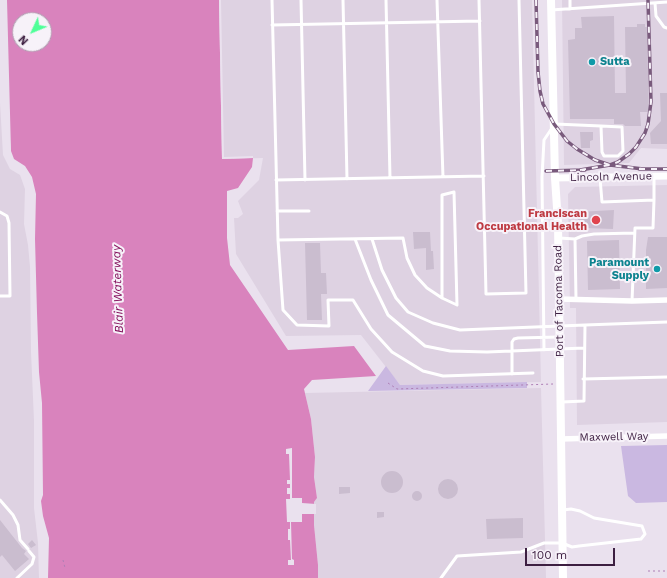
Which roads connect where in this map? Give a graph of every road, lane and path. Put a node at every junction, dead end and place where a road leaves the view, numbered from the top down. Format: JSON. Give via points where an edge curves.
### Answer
{"nodes":[{"id":1,"x":272,"y":0,"type":"edge"},
{"id":2,"x":301,"y":0,"type":"edge"},
{"id":3,"x":343,"y":0,"type":"edge"},
{"id":4,"x":386,"y":0,"type":"edge"},
{"id":5,"x":437,"y":0,"type":"edge"},
{"id":6,"x":479,"y":0,"type":"edge"},
{"id":7,"x":519,"y":0,"type":"edge"},
{"id":8,"x":551,"y":0,"type":"edge"},
{"id":9,"x":570,"y":0,"type":"edge"},
{"id":10,"x":652,"y":2,"type":"edge"},
{"id":11,"x":667,"y":2,"type":"edge"},
{"id":12,"x":570,"y":8,"type":"junction"},
{"id":13,"x":551,"y":10,"type":"junction"},
{"id":14,"x":480,"y":21,"type":"junction"},
{"id":15,"x":438,"y":22,"type":"junction"},
{"id":16,"x":387,"y":23,"type":"junction"},
{"id":17,"x":344,"y":24,"type":"junction"},
{"id":18,"x":272,"y":25,"type":"junction"},
{"id":19,"x":301,"y":25,"type":"junction"},
{"id":20,"x":667,"y":28,"type":"edge"},
{"id":21,"x":554,"y":124,"type":"junction"},
{"id":22,"x":601,"y":126,"type":"junction"},
{"id":23,"x":484,"y":176,"type":"junction"},
{"id":24,"x":654,"y":176,"type":"junction"},
{"id":25,"x":667,"y":176,"type":"edge"},
{"id":26,"x":443,"y":177,"type":"junction"},
{"id":27,"x":390,"y":178,"type":"junction"},
{"id":28,"x":555,"y":178,"type":"junction"},
{"id":29,"x":600,"y":178,"type":"junction"},
{"id":30,"x":347,"y":179,"type":"junction"},
{"id":31,"x":276,"y":180,"type":"junction"},
{"id":32,"x":305,"y":180,"type":"junction"},
{"id":33,"x":654,"y":200,"type":"junction"},
{"id":34,"x":309,"y":210,"type":"dead end"},
{"id":35,"x":277,"y":211,"type":"junction"},
{"id":36,"x":0,"y":212,"type":"edge"},
{"id":37,"x":634,"y":233,"type":"junction"},
{"id":38,"x":558,"y":237,"type":"junction"},
{"id":39,"x":355,"y":239,"type":"junction"},
{"id":40,"x":372,"y":239,"type":"junction"},
{"id":41,"x":576,"y":239,"type":"junction"},
{"id":42,"x":278,"y":240,"type":"junction"},
{"id":43,"x":0,"y":296,"type":"edge"},
{"id":44,"x":442,"y":298,"type":"junction"},
{"id":45,"x":559,"y":299,"type":"junction"},
{"id":46,"x":576,"y":299,"type":"junction"},
{"id":47,"x":667,"y":300,"type":"edge"},
{"id":48,"x":632,"y":301,"type":"junction"},
{"id":49,"x":667,"y":322,"type":"edge"},
{"id":50,"x":585,"y":325,"type":"junction"},
{"id":51,"x":544,"y":327,"type":"junction"},
{"id":52,"x":559,"y":327,"type":"junction"},
{"id":53,"x":544,"y":337,"type":"junction"},
{"id":54,"x":559,"y":337,"type":"junction"},
{"id":55,"x":584,"y":348,"type":"junction"},
{"id":56,"x":560,"y":349,"type":"junction"},
{"id":57,"x":544,"y":350,"type":"junction"},
{"id":58,"x":512,"y":351,"type":"junction"},
{"id":59,"x":533,"y":373,"type":"dead end"},
{"id":60,"x":512,"y":374,"type":"junction"},
{"id":61,"x":667,"y":377,"type":"edge"},
{"id":62,"x":583,"y":379,"type":"junction"},
{"id":63,"x":388,"y":383,"type":"dead end"},
{"id":64,"x":560,"y":384,"type":"junction"},
{"id":65,"x":560,"y":402,"type":"junction"},
{"id":66,"x":667,"y":436,"type":"edge"},
{"id":67,"x":561,"y":439,"type":"junction"},
{"id":68,"x":0,"y":500,"type":"edge"},
{"id":69,"x":562,"y":510,"type":"junction"},
{"id":70,"x":562,"y":543,"type":"junction"},
{"id":71,"x":64,"y":560,"type":"dead end"},
{"id":72,"x":65,"y":568,"type":"dead end"},
{"id":73,"x":648,"y":571,"type":"dead end"},
{"id":74,"x":667,"y":571,"type":"edge"},
{"id":75,"x":17,"y":578,"type":"edge"},
{"id":76,"x":441,"y":578,"type":"edge"},
{"id":77,"x":563,"y":578,"type":"edge"}],
"edges":[{"from":1,"to":18,"type":"lane"},
{"from":2,"to":19,"type":"lane"},
{"from":3,"to":17,"type":"lane"},
{"from":4,"to":16,"type":"lane"},
{"from":5,"to":15,"type":"lane"},
{"from":6,"to":14,"type":"lane"},
{"from":7,"to":23,"type":"lane","via":[[526,293],[486,294]]},
{"from":8,"to":13,"type":"main road","name":"Port of Tacoma Road"},
{"from":9,"to":12,"type":"lane"},
{"from":10,"to":11,"type":"lane"},
{"from":10,"to":12,"type":"lane"},
{"from":10,"to":20,"type":"lane","via":[[656,16]]},
{"from":12,"to":13,"type":"lane"},
{"from":13,"to":21,"type":"main road","name":"Port of Tacoma Road"},
{"from":14,"to":15,"type":"lane"},
{"from":14,"to":23,"type":"lane"},
{"from":15,"to":16,"type":"lane"},
{"from":15,"to":26,"type":"lane"},
{"from":16,"to":17,"type":"lane"},
{"from":16,"to":27,"type":"lane"},
{"from":17,"to":19,"type":"lane"},
{"from":17,"to":30,"type":"lane"},
{"from":18,"to":19,"type":"lane"},
{"from":18,"to":31,"type":"lane"},
{"from":19,"to":32,"type":"lane"},
{"from":21,"to":22,"type":"lane"},
{"from":21,"to":28,"type":"main road","name":"Port of Tacoma Road"},
{"from":21,"to":51,"type":"lane","via":[[544,140],[542,177]]},
{"from":22,"to":22,"type":"lane","via":[[604,156],[618,156],[623,151],[622,127]]},
{"from":23,"to":26,"type":"lane"},
{"from":24,"to":25,"type":"street","name":"Lincoln Avenue"},
{"from":24,"to":29,"type":"street","name":"Lincoln Avenue"},
{"from":24,"to":33,"type":"lane"},
{"from":26,"to":27,"type":"lane"},
{"from":27,"to":30,"type":"lane"},
{"from":28,"to":29,"type":"street","name":"Lincoln Avenue"},
{"from":28,"to":38,"type":"main road","name":"Port of Tacoma Road"},
{"from":29,"to":33,"type":"lane","via":[[602,202]]},
{"from":30,"to":32,"type":"lane"},
{"from":31,"to":32,"type":"lane"},
{"from":31,"to":35,"type":"lane"},
{"from":33,"to":37,"type":"lane","via":[[653,228],[634,228]]},
{"from":34,"to":35,"type":"lane"},
{"from":35,"to":42,"type":"lane"},
{"from":36,"to":43,"type":"lane","via":[[7,216],[9,223],[10,296]]},
{"from":37,"to":41,"type":"lane","via":[[594,234]]},
{"from":37,"to":48,"type":"lane"},
{"from":38,"to":41,"type":"lane"},
{"from":38,"to":45,"type":"main road","name":"Port of Tacoma Road"},
{"from":39,"to":40,"type":"lane"},
{"from":39,"to":42,"type":"lane"},
{"from":39,"to":58,"type":"lane","via":[[388,315],[425,346],[450,351]]},
{"from":40,"to":44,"type":"lane","via":[[404,238],[407,258],[415,275],[427,288]]},
{"from":40,"to":51,"type":"lane","via":[[382,270],[396,298],[408,312],[433,323],[460,330]]},
{"from":41,"to":46,"type":"lane"},
{"from":42,"to":60,"type":"lane","via":[[283,310],[297,325],[329,326],[328,300],[353,300],[371,329],[392,352],[423,371],[442,376]]},
{"from":44,"to":44,"type":"lane","via":[[457,305],[454,192],[442,195]]},
{"from":45,"to":46,"type":"street"},
{"from":45,"to":52,"type":"main road","name":"Port of Tacoma Road"},
{"from":46,"to":48,"type":"street"},
{"from":47,"to":48,"type":"street"},
{"from":49,"to":50,"type":"lane"},
{"from":50,"to":52,"type":"lane"},
{"from":50,"to":55,"type":"lane"},
{"from":51,"to":52,"type":"lane"},
{"from":51,"to":53,"type":"lane"},
{"from":52,"to":54,"type":"main road","name":"Port of Tacoma Road"},
{"from":53,"to":54,"type":"lane"},
{"from":53,"to":57,"type":"lane"},
{"from":53,"to":58,"type":"lane","via":[[514,339]]},
{"from":54,"to":56,"type":"main road","name":"Port of Tacoma Road"},
{"from":55,"to":56,"type":"lane"},
{"from":55,"to":62,"type":"lane"},
{"from":56,"to":57,"type":"lane"},
{"from":56,"to":64,"type":"main road","name":"Port of Tacoma Road"},
{"from":57,"to":58,"type":"lane"},
{"from":58,"to":60,"type":"lane"},
{"from":59,"to":60,"type":"lane"},
{"from":61,"to":62,"type":"lane"},
{"from":62,"to":65,"type":"lane","via":[[584,401]]},
{"from":63,"to":64,"type":"path","via":[[397,389]]},
{"from":64,"to":65,"type":"main road","name":"Port of Tacoma Road"},
{"from":65,"to":67,"type":"main road","name":"Port of Tacoma Road"},
{"from":66,"to":67,"type":"street","name":"Maxwell Way"},
{"from":67,"to":69,"type":"main road","name":"Port of Tacoma Road"},
{"from":68,"to":75,"type":"lane","via":[[18,525],[20,540],[34,557],[32,564]]},
{"from":69,"to":70,"type":"main road","name":"Port of Tacoma Road"},
{"from":69,"to":70,"type":"lane","via":[[571,509],[594,518],[642,526],[645,534],[641,539],[572,547]]},
{"from":70,"to":76,"type":"lane","via":[[544,542],[521,552],[457,556]]},
{"from":70,"to":77,"type":"main road","name":"Port of Tacoma Road"},
{"from":71,"to":72,"type":"path"},
{"from":73,"to":74,"type":"path"}]}
